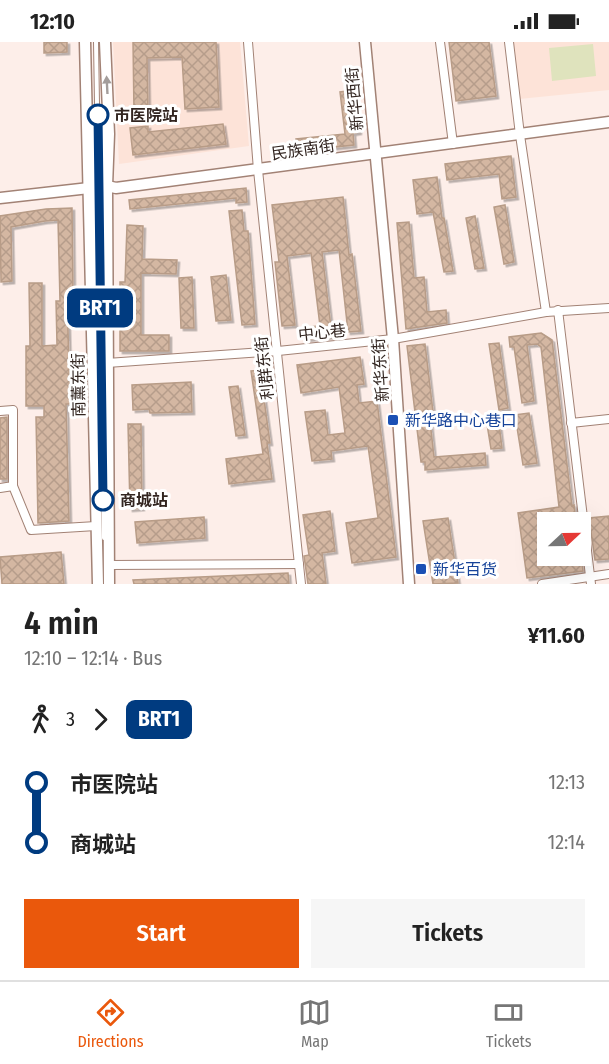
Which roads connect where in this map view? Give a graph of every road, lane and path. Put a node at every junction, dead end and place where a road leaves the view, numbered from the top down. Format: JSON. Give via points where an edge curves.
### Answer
{"nodes":[{"id":1,"x":85,"y":42,"type":"edge"},
{"id":2,"x":96,"y":42,"type":"edge"},
{"id":3,"x":105,"y":42,"type":"edge"},
{"id":4,"x":248,"y":42,"type":"edge"},
{"id":5,"x":364,"y":42,"type":"edge"},
{"id":6,"x":440,"y":42,"type":"edge"},
{"id":7,"x":508,"y":42,"type":"edge"},
{"id":8,"x":609,"y":122,"type":"edge"},
{"id":9,"x":520,"y":135,"type":"junction"},
{"id":10,"x":453,"y":144,"type":"junction"},
{"id":11,"x":374,"y":154,"type":"junction"},
{"id":12,"x":258,"y":170,"type":"junction"},
{"id":13,"x":99,"y":187,"type":"junction"},
{"id":14,"x":0,"y":198,"type":"edge"},
{"id":15,"x":609,"y":308,"type":"edge"},
{"id":16,"x":558,"y":310,"type":"junction"},
{"id":17,"x":546,"y":312,"type":"junction"},
{"id":18,"x":393,"y":339,"type":"junction"},
{"id":19,"x":278,"y":351,"type":"junction"},
{"id":20,"x":107,"y":363,"type":"junction"},
{"id":21,"x":0,"y":411,"type":"edge"},
{"id":22,"x":609,"y":419,"type":"edge"},
{"id":23,"x":571,"y":423,"type":"junction"},
{"id":24,"x":13,"y":486,"type":"junction"},
{"id":25,"x":0,"y":488,"type":"edge"},
{"id":26,"x":96,"y":526,"type":"junction"},
{"id":27,"x":299,"y":564,"type":"junction"},
{"id":28,"x":109,"y":566,"type":"junction"},
{"id":29,"x":609,"y":574,"type":"edge"},
{"id":30,"x":590,"y":581,"type":"edge"},
{"id":31,"x":98,"y":584,"type":"edge"},
{"id":32,"x":107,"y":584,"type":"edge"},
{"id":33,"x":301,"y":584,"type":"edge"},
{"id":34,"x":409,"y":584,"type":"edge"},
{"id":35,"x":542,"y":584,"type":"edge"}],
"edges":[{"from":1,"to":13,"type":"street","name":"南薰东街"},
{"from":2,"to":13,"type":"lane"},
{"from":13,"to":3,"type":"street","name":"南薰东街","one_way":true,"via":[[109,134]]},
{"from":4,"to":12,"type":"street","name":"利群东街"},
{"from":5,"to":11,"type":"street","name":"新华西街"},
{"from":6,"to":10,"type":"street"},
{"from":7,"to":9,"type":"street"},
{"from":8,"to":9,"type":"street","name":"民族南街"},
{"from":9,"to":10,"type":"street","name":"民族南街"},
{"from":9,"to":17,"type":"street"},
{"from":10,"to":11,"type":"street","name":"民族南街"},
{"from":11,"to":12,"type":"street","name":"民族南街"},
{"from":11,"to":18,"type":"street","name":"新华东街"},
{"from":12,"to":13,"type":"street","name":"民族南街"},
{"from":12,"to":19,"type":"street","name":"利群东街"},
{"from":13,"to":14,"type":"street","name":"民族南街"},
{"from":13,"to":20,"type":"street","name":"南薰东街"},
{"from":13,"to":26,"type":"street","name":"南薰东街"},
{"from":13,"to":32,"type":"lane"},
{"from":15,"to":16,"type":"street","name":"中心巷"},
{"from":16,"to":17,"type":"street","name":"中心巷"},
{"from":16,"to":23,"type":"street"},
{"from":17,"to":18,"type":"street","name":"中心巷"},
{"from":18,"to":19,"type":"street","name":"中心巷"},
{"from":18,"to":34,"type":"street","name":"新华东街"},
{"from":19,"to":20,"type":"street","name":"中心巷"},
{"from":19,"to":27,"type":"street","name":"利群东街"},
{"from":20,"to":28,"type":"street","name":"南薰东街"},
{"from":21,"to":24,"type":"street","via":[[14,410]]},
{"from":22,"to":23,"type":"street"},
{"from":23,"to":30,"type":"street"},
{"from":24,"to":25,"type":"street"},
{"from":24,"to":26,"type":"street","via":[[31,530]]},
{"from":26,"to":31,"type":"street","name":"南薰东街"},
{"from":27,"to":28,"type":"street"},
{"from":27,"to":33,"type":"street","name":"利群东街"},
{"from":28,"to":32,"type":"street","name":"南薰东街"},
{"from":29,"to":30,"type":"street"},
{"from":30,"to":35,"type":"street"}]}
